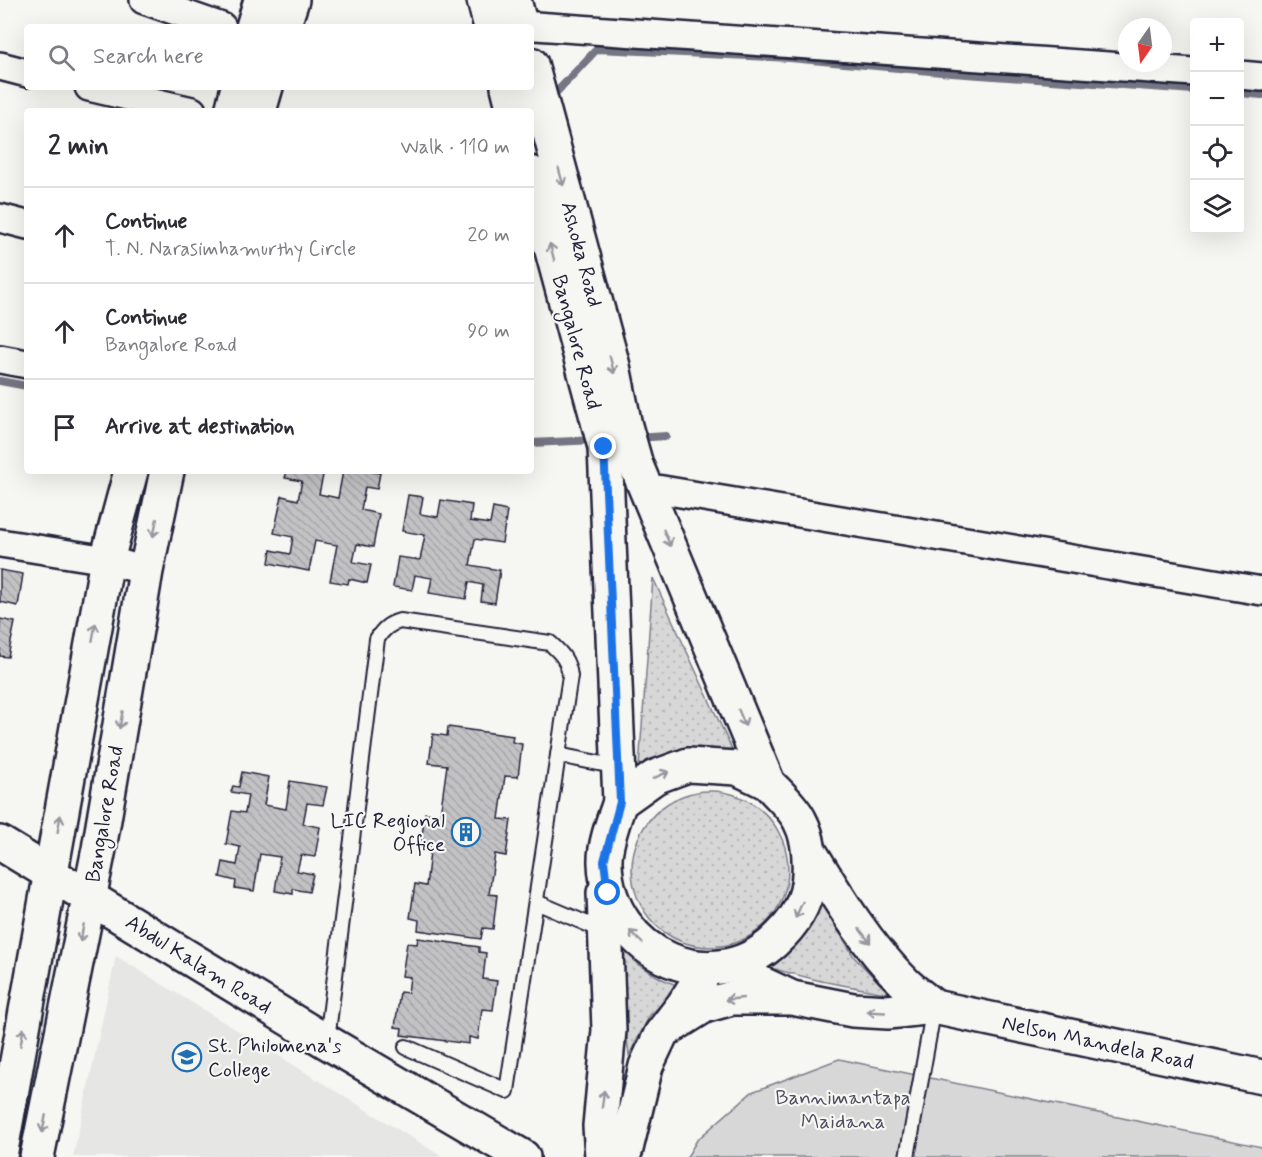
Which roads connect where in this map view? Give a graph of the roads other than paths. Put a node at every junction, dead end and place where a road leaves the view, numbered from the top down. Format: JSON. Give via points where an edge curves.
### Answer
{"nodes":[{"id":1,"x":144,"y":0,"type":"edge"},
{"id":2,"x":261,"y":0,"type":"edge"},
{"id":3,"x":292,"y":0,"type":"edge"},
{"id":4,"x":484,"y":0,"type":"edge"},
{"id":5,"x":512,"y":20,"type":"edge"},
{"id":6,"x":213,"y":24,"type":"edge"},
{"id":7,"x":254,"y":24,"type":"edge"},
{"id":8,"x":284,"y":24,"type":"edge"},
{"id":9,"x":0,"y":66,"type":"edge"},
{"id":10,"x":24,"y":72,"type":"edge"},
{"id":11,"x":1190,"y":72,"type":"edge"},
{"id":12,"x":1244,"y":75,"type":"edge"},
{"id":13,"x":1262,"y":77,"type":"edge"},
{"id":14,"x":102,"y":90,"type":"edge"},
{"id":15,"x":237,"y":90,"type":"edge"},
{"id":16,"x":265,"y":90,"type":"edge"},
{"id":17,"x":516,"y":90,"type":"edge"},
{"id":18,"x":533,"y":97,"type":"edge"},
{"id":19,"x":179,"y":108,"type":"edge"},
{"id":20,"x":233,"y":108,"type":"edge"},
{"id":21,"x":260,"y":108,"type":"edge"},
{"id":22,"x":534,"y":182,"type":"edge"},
{"id":23,"x":0,"y":218,"type":"edge"},
{"id":24,"x":24,"y":224,"type":"edge"},
{"id":25,"x":0,"y":359,"type":"edge"},
{"id":26,"x":24,"y":363,"type":"edge"},
{"id":27,"x":615,"y":437,"type":"junction"},
{"id":28,"x":130,"y":474,"type":"edge"},
{"id":29,"x":166,"y":474,"type":"edge"},
{"id":30,"x":645,"y":487,"type":"junction"},
{"id":31,"x":0,"y":543,"type":"edge"},
{"id":32,"x":107,"y":560,"type":"junction"},
{"id":33,"x":146,"y":571,"type":"junction"},
{"id":34,"x":1262,"y":591,"type":"edge"},
{"id":35,"x":558,"y":755,"type":"junction"},
{"id":36,"x":618,"y":767,"type":"junction"},
{"id":37,"x":768,"y":783,"type":"junction"},
{"id":38,"x":620,"y":802,"type":"junction"},
{"id":39,"x":0,"y":843,"type":"edge"},
{"id":40,"x":810,"y":852,"type":"junction"},
{"id":41,"x":604,"y":861,"type":"junction"},
{"id":42,"x":50,"y":873,"type":"junction"},
{"id":43,"x":90,"y":896,"type":"junction"},
{"id":44,"x":536,"y":902,"type":"junction"},
{"id":45,"x":604,"y":931,"type":"junction"},
{"id":46,"x":721,"y":966,"type":"junction"},
{"id":47,"x":792,"y":998,"type":"junction"},
{"id":48,"x":934,"y":1007,"type":"junction"},
{"id":49,"x":661,"y":1034,"type":"junction"},
{"id":50,"x":327,"y":1042,"type":"junction"},
{"id":51,"x":406,"y":1047,"type":"dead end"},
{"id":52,"x":1262,"y":1077,"type":"edge"},
{"id":53,"x":0,"y":1156,"type":"edge"},
{"id":54,"x":37,"y":1157,"type":"edge"},
{"id":55,"x":523,"y":1157,"type":"edge"},
{"id":56,"x":602,"y":1157,"type":"edge"},
{"id":57,"x":622,"y":1157,"type":"edge"},
{"id":58,"x":907,"y":1157,"type":"edge"}],
"edges":[{"from":1,"to":6,"type":"street"},
{"from":2,"to":7,"type":"main road"},
{"from":3,"to":8,"type":"main road"},
{"from":4,"to":5,"type":"main road"},
{"from":5,"to":11,"type":"street"},
{"from":9,"to":10,"type":"street"},
{"from":12,"to":13,"type":"street"},
{"from":14,"to":19,"type":"street"},
{"from":15,"to":20,"type":"main road"},
{"from":16,"to":21,"type":"main road"},
{"from":17,"to":18,"type":"main road"},
{"from":18,"to":27,"type":"main road","name":"Ashoka Road","one_way":true,"via":[[613,366]]},
{"from":27,"to":22,"type":"main road","name":"Bangalore Road","one_way":true},
{"from":23,"to":24,"type":"street"},
{"from":25,"to":26,"type":"street"},
{"from":27,"to":30,"type":"main road","via":[[636,465]]},
{"from":27,"to":36,"type":"main road","name":"Bangalore Road"},
{"from":28,"to":32,"type":"main road","name":"Bangalore Road"},
{"from":29,"to":33,"type":"main road","name":"Bangalore Road","one_way":true},
{"from":30,"to":34,"type":"street"},
{"from":30,"to":37,"type":"main road","one_way":true},
{"from":31,"to":32,"type":"street"},
{"from":32,"to":33,"type":"street"},
{"from":42,"to":32,"type":"main road","name":"Bangalore Road","one_way":true},
{"from":33,"to":43,"type":"main road","name":"Bangalore Road","one_way":true},
{"from":35,"to":36,"type":"lane"},
{"from":35,"to":44,"type":"lane"},
{"from":35,"to":50,"type":"lane","via":[[570,676],[568,664],[550,643],[400,621],[383,630],[377,639]]},
{"from":36,"to":38,"type":"main road","name":"Bangalore Road"},
{"from":38,"to":37,"type":"main road","one_way":true,"via":[[655,777],[687,765],[737,768]]},
{"from":37,"to":40,"type":"main road","via":[[800,820]]},
{"from":38,"to":41,"type":"main road"},
{"from":39,"to":42,"type":"main road","name":"Abdul Kalam Road"},
{"from":40,"to":46,"type":"main road","one_way":true,"via":[[808,889],[793,922],[768,949],[746,961]]},
{"from":40,"to":48,"type":"main road","name":"Nelson Mandela Road","one_way":true,"via":[[841,903],[882,957]]},
{"from":41,"to":45,"type":"main road"},
{"from":46,"to":41,"type":"main road","one_way":true,"via":[[670,961],[651,951],[624,926],[608,893]]},
{"from":42,"to":43,"type":"main road","name":"Abdul Kalam Road"},
{"from":53,"to":42,"type":"main road","name":"Bangalore Road","one_way":true},
{"from":43,"to":50,"type":"main road","name":"Abdul Kalam Road"},
{"from":43,"to":54,"type":"main road","name":"Bangalore Road","one_way":true},
{"from":44,"to":45,"type":"lane"},
{"from":44,"to":51,"type":"lane","via":[[507,1091]]},
{"from":56,"to":45,"type":"main road","one_way":true,"via":[[600,1126],[609,1030]]},
{"from":46,"to":47,"type":"main road","name":"Nelson Mandela Road"},
{"from":46,"to":49,"type":"main road"},
{"from":48,"to":47,"type":"main road","name":"Nelson Mandela Road","one_way":true,"via":[[888,1012],[853,1010]]},
{"from":47,"to":49,"type":"main road","one_way":true,"via":[[732,998],[704,1006]]},
{"from":48,"to":52,"type":"main road","name":"Nelson Mandela Road"},
{"from":48,"to":58,"type":"lane"},
{"from":49,"to":57,"type":"main road","via":[[646,1066]]},
{"from":50,"to":55,"type":"main road","name":"Abdul Kalam Road"}]}
